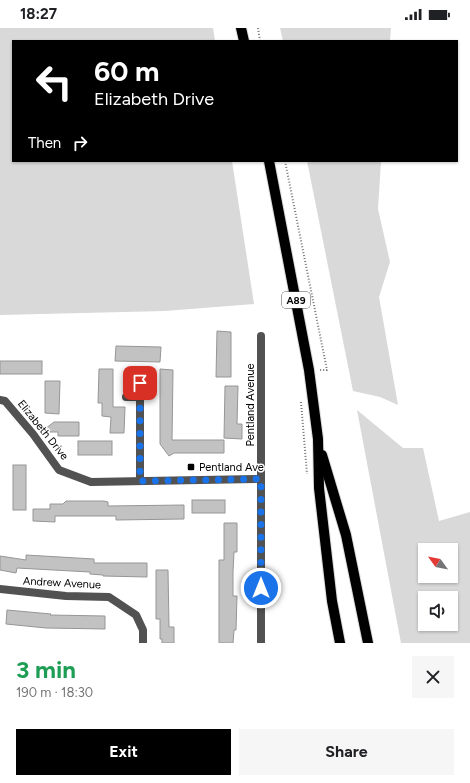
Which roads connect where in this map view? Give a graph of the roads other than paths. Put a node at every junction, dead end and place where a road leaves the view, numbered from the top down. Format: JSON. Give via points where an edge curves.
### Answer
{"nodes":[{"id":1,"x":241,"y":28,"type":"edge"},
{"id":2,"x":244,"y":40,"type":"edge"},
{"id":3,"x":269,"y":162,"type":"edge"},
{"id":4,"x":261,"y":336,"type":"dead end"},
{"id":5,"x":140,"y":383,"type":"dead end"},
{"id":6,"x":126,"y":397,"type":"dead end"},
{"id":7,"x":140,"y":397,"type":"junction"},
{"id":8,"x":0,"y":400,"type":"edge"},
{"id":9,"x":318,"y":439,"type":"junction"},
{"id":10,"x":261,"y":479,"type":"junction"},
{"id":11,"x":140,"y":481,"type":"junction"},
{"id":12,"x":0,"y":589,"type":"edge"},
{"id":13,"x":143,"y":643,"type":"edge"},
{"id":14,"x":261,"y":643,"type":"edge"},
{"id":15,"x":340,"y":643,"type":"edge"},
{"id":16,"x":368,"y":643,"type":"edge"}],
"edges":[{"from":1,"to":2,"type":"main road"},
{"from":3,"to":9,"type":"main road","number":"A89","via":[[309,370]]},
{"from":4,"to":10,"type":"street","name":"Pentland Avenue"},
{"from":5,"to":7,"type":"street"},
{"from":6,"to":7,"type":"street"},
{"from":7,"to":11,"type":"street"},
{"from":8,"to":11,"type":"street","name":"Elizabeth Drive","via":[[4,401],[33,434],[59,470],[91,482]]},
{"from":9,"to":15,"type":"main road","number":"A89","via":[[319,488],[332,601]]},
{"from":9,"to":16,"type":"main road","number":"A89","via":[[346,535]]},
{"from":10,"to":11,"type":"street","name":"Elizabeth Drive"},
{"from":10,"to":14,"type":"street","name":"Pentland Avenue"},
{"from":12,"to":13,"type":"street","name":"Andrew Avenue","via":[[66,596],[109,597],[136,615],[143,630]]}]}
